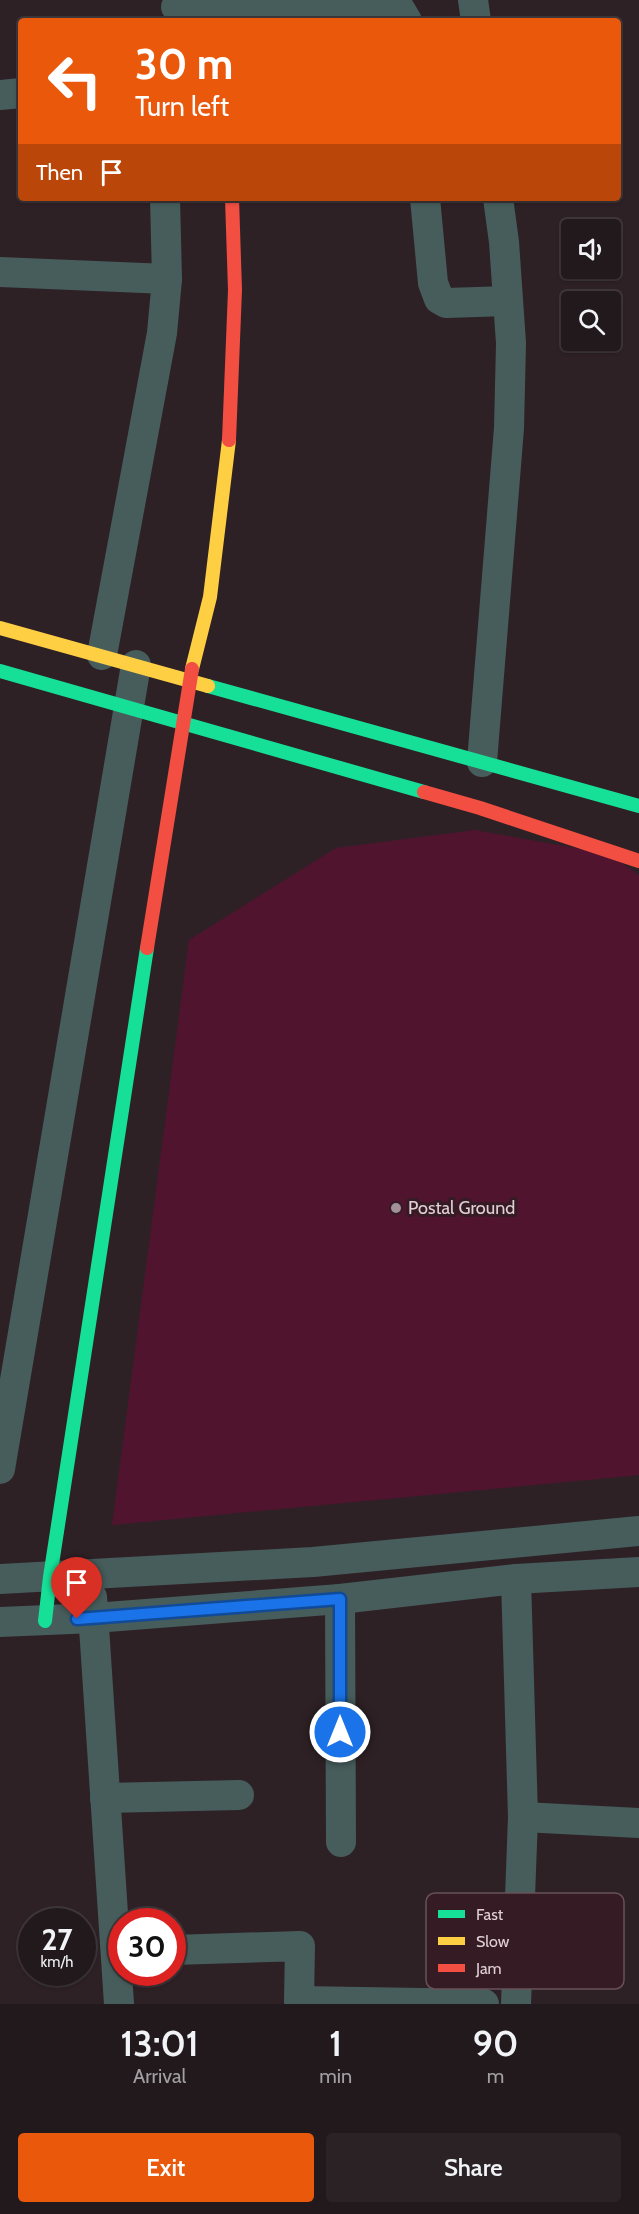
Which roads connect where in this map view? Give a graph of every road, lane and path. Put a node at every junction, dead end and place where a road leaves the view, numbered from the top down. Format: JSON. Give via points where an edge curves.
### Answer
{"nodes":[{"id":1,"x":473,"y":0,"type":"edge"},
{"id":2,"x":177,"y":7,"type":"dead end"},
{"id":3,"x":224,"y":13,"type":"edge"},
{"id":4,"x":405,"y":18,"type":"edge"},
{"id":5,"x":476,"y":18,"type":"edge"},
{"id":6,"x":18,"y":93,"type":"edge"},
{"id":7,"x":0,"y":95,"type":"edge"},
{"id":8,"x":165,"y":201,"type":"edge"},
{"id":9,"x":232,"y":201,"type":"edge"},
{"id":10,"x":425,"y":201,"type":"edge"},
{"id":11,"x":498,"y":201,"type":"edge"},
{"id":12,"x":0,"y":272,"type":"edge"},
{"id":13,"x":167,"y":279,"type":"junction"},
{"id":14,"x":508,"y":301,"type":"junction"},
{"id":15,"x":0,"y":627,"type":"edge"},
{"id":16,"x":102,"y":655,"type":"junction"},
{"id":17,"x":136,"y":665,"type":"junction"},
{"id":18,"x":0,"y":671,"type":"edge"},
{"id":19,"x":189,"y":680,"type":"junction"},
{"id":20,"x":129,"y":708,"type":"junction"},
{"id":21,"x":182,"y":722,"type":"junction"},
{"id":22,"x":482,"y":762,"type":"junction"},
{"id":23,"x":639,"y":806,"type":"edge"},
{"id":24,"x":639,"y":861,"type":"edge"},
{"id":25,"x":0,"y":1469,"type":"edge"},
{"id":26,"x":639,"y":1531,"type":"edge"},
{"id":27,"x":639,"y":1572,"type":"edge"},
{"id":28,"x":91,"y":1575,"type":"junction"},
{"id":29,"x":50,"y":1577,"type":"junction"},
{"id":30,"x":0,"y":1579,"type":"edge"},
{"id":31,"x":516,"y":1580,"type":"junction"},
{"id":32,"x":340,"y":1599,"type":"junction"},
{"id":33,"x":94,"y":1618,"type":"junction"},
{"id":34,"x":45,"y":1621,"type":"junction"},
{"id":35,"x":0,"y":1622,"type":"edge"},
{"id":36,"x":239,"y":1795,"type":"dead end"},
{"id":37,"x":105,"y":1798,"type":"junction"},
{"id":38,"x":523,"y":1817,"type":"junction"},
{"id":39,"x":639,"y":1823,"type":"edge"},
{"id":40,"x":341,"y":1842,"type":"dead end"},
{"id":41,"x":520,"y":1893,"type":"edge"},
{"id":42,"x":115,"y":1908,"type":"edge"},
{"id":43,"x":186,"y":1950,"type":"edge"},
{"id":44,"x":119,"y":1986,"type":"edge"},
{"id":45,"x":517,"y":1989,"type":"edge"},
{"id":46,"x":119,"y":2004,"type":"edge"},
{"id":47,"x":484,"y":2004,"type":"edge"},
{"id":48,"x":516,"y":2004,"type":"edge"}],
"edges":[{"from":1,"to":5,"type":"street"},
{"from":2,"to":3,"type":"street"},
{"from":3,"to":4,"type":"street","via":[[391,2]]},
{"from":6,"to":7,"type":"street"},
{"from":8,"to":13,"type":"street"},
{"from":9,"to":19,"type":"street","via":[[235,290],[231,422],[210,597]]},
{"from":10,"to":14,"type":"street","via":[[433,283],[439,299],[446,303]]},
{"from":11,"to":14,"type":"street"},
{"from":12,"to":13,"type":"street"},
{"from":13,"to":16,"type":"street","via":[[162,333]]},
{"from":14,"to":22,"type":"street","via":[[509,428]]},
{"from":15,"to":16,"type":"street"},
{"from":16,"to":17,"type":"street"},
{"from":17,"to":19,"type":"street"},
{"from":17,"to":20,"type":"street"},
{"from":18,"to":20,"type":"street"},
{"from":19,"to":21,"type":"street"},
{"from":19,"to":22,"type":"street"},
{"from":20,"to":21,"type":"street"},
{"from":20,"to":25,"type":"street"},
{"from":21,"to":24,"type":"street","via":[[480,808]]},
{"from":21,"to":29,"type":"street"},
{"from":22,"to":23,"type":"street"},
{"from":26,"to":28,"type":"street","via":[[313,1562]]},
{"from":27,"to":31,"type":"street"},
{"from":28,"to":29,"type":"street"},
{"from":28,"to":33,"type":"street"},
{"from":29,"to":30,"type":"street"},
{"from":29,"to":34,"type":"street"},
{"from":31,"to":32,"type":"street"},
{"from":31,"to":38,"type":"street"},
{"from":32,"to":33,"type":"street"},
{"from":32,"to":40,"type":"street"},
{"from":33,"to":34,"type":"street"},
{"from":33,"to":37,"type":"street"},
{"from":34,"to":35,"type":"street"},
{"from":36,"to":37,"type":"street"},
{"from":37,"to":42,"type":"street"},
{"from":38,"to":39,"type":"street"},
{"from":38,"to":41,"type":"street"},
{"from":43,"to":47,"type":"street","via":[[300,1946],[299,2001]]},
{"from":44,"to":46,"type":"street"},
{"from":45,"to":48,"type":"street"}]}
